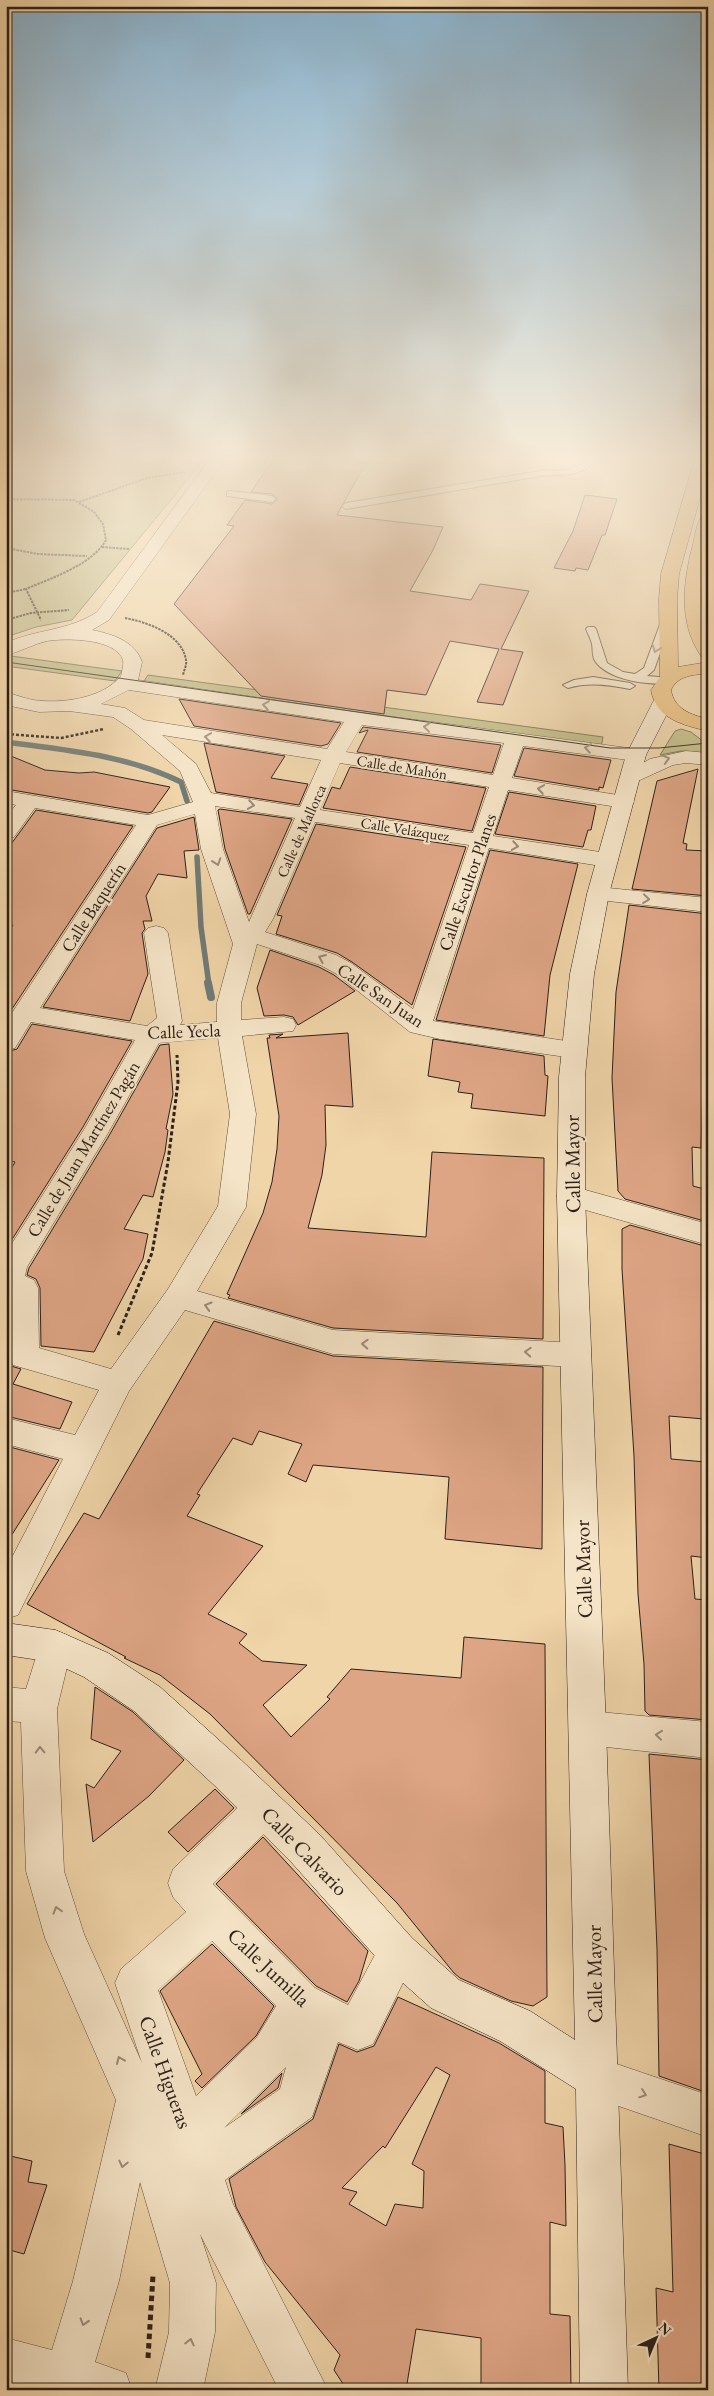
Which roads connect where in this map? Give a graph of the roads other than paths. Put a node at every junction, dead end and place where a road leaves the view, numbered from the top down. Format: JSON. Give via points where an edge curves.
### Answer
{"nodes":[{"id":1,"x":139,"y":567,"type":"edge"},
{"id":2,"x":672,"y":567,"type":"edge"},
{"id":3,"x":697,"y":567,"type":"edge"},
{"id":4,"x":668,"y":615,"type":"junction"},
{"id":5,"x":103,"y":616,"type":"junction"},
{"id":6,"x":592,"y":629,"type":"dead end"},
{"id":7,"x":53,"y":631,"type":"junction"},
{"id":8,"x":111,"y":642,"type":"junction"},
{"id":9,"x":9,"y":648,"type":"edge"},
{"id":10,"x":708,"y":652,"type":"edge"},
{"id":11,"x":708,"y":668,"type":"edge"},
{"id":12,"x":636,"y":678,"type":"junction"},
{"id":13,"x":568,"y":685,"type":"dead end"},
{"id":14,"x":120,"y":687,"type":"junction"},
{"id":15,"x":665,"y":687,"type":"junction"},
{"id":16,"x":6,"y":698,"type":"edge"},
{"id":17,"x":71,"y":706,"type":"junction"},
{"id":18,"x":356,"y":718,"type":"junction"},
{"id":19,"x":683,"y":718,"type":"junction"},
{"id":20,"x":129,"y":719,"type":"junction"},
{"id":21,"x":707,"y":725,"type":"edge"},
{"id":22,"x":515,"y":739,"type":"junction"},
{"id":23,"x":173,"y":740,"type":"junction"},
{"id":24,"x":636,"y":755,"type":"junction"},
{"id":25,"x":333,"y":756,"type":"junction"},
{"id":26,"x":708,"y":759,"type":"edge"},
{"id":27,"x":629,"y":779,"type":"junction"},
{"id":28,"x":501,"y":783,"type":"junction"},
{"id":29,"x":6,"y":797,"type":"edge"},
{"id":30,"x":30,"y":801,"type":"junction"},
{"id":31,"x":203,"y":802,"type":"junction"},
{"id":32,"x":624,"y":802,"type":"junction"},
{"id":33,"x":309,"y":814,"type":"junction"},
{"id":34,"x":149,"y":821,"type":"junction"},
{"id":35,"x":6,"y":832,"type":"edge"},
{"id":36,"x":481,"y":841,"type":"junction"},
{"id":37,"x":602,"y":878,"type":"junction"},
{"id":38,"x":708,"y":890,"type":"edge"},
{"id":39,"x":708,"y":905,"type":"edge"},
{"id":40,"x":156,"y":933,"type":"dead end"},
{"id":41,"x":248,"y":940,"type":"junction"},
{"id":42,"x":25,"y":1013,"type":"junction"},
{"id":43,"x":284,"y":1025,"type":"dead end"},
{"id":44,"x":419,"y":1026,"type":"junction"},
{"id":45,"x":229,"y":1030,"type":"junction"},
{"id":46,"x":152,"y":1035,"type":"junction"},
{"id":47,"x":6,"y":1042,"type":"edge"},
{"id":48,"x":574,"y":1050,"type":"junction"},
{"id":49,"x":571,"y":1196,"type":"junction"},
{"id":50,"x":708,"y":1235,"type":"edge"},
{"id":51,"x":15,"y":1297,"type":"edge"},
{"id":52,"x":178,"y":1297,"type":"junction"},
{"id":53,"x":576,"y":1355,"type":"junction"},
{"id":54,"x":107,"y":1380,"type":"junction"},
{"id":55,"x":6,"y":1431,"type":"edge"},
{"id":56,"x":84,"y":1451,"type":"junction"},
{"id":57,"x":6,"y":1604,"type":"edge"},
{"id":58,"x":6,"y":1639,"type":"edge"},
{"id":59,"x":56,"y":1646,"type":"junction"},
{"id":60,"x":22,"y":1707,"type":"edge"},
{"id":61,"x":588,"y":1728,"type":"junction"},
{"id":62,"x":708,"y":1740,"type":"edge"},
{"id":63,"x":264,"y":1808,"type":"junction"},
{"id":64,"x":213,"y":1914,"type":"junction"},
{"id":65,"x":398,"y":1952,"type":"junction"},
{"id":66,"x":314,"y":2010,"type":"junction"},
{"id":67,"x":596,"y":2078,"type":"junction"},
{"id":68,"x":137,"y":2099,"type":"junction"},
{"id":69,"x":708,"y":2116,"type":"edge"},
{"id":70,"x":188,"y":2133,"type":"junction"},
{"id":71,"x":200,"y":2172,"type":"junction"},
{"id":72,"x":6,"y":2361,"type":"edge"},
{"id":73,"x":164,"y":2379,"type":"edge"},
{"id":74,"x":65,"y":2383,"type":"edge"},
{"id":75,"x":109,"y":2390,"type":"edge"},
{"id":76,"x":305,"y":2390,"type":"edge"},
{"id":77,"x":604,"y":2390,"type":"edge"}],
"edges":[{"from":1,"to":5,"type":"street"},
{"from":2,"to":4,"type":"main road"},
{"from":3,"to":10,"type":"main road","via":[[692,590],[693,615],[697,632]]},
{"from":4,"to":12,"type":"lane","one_way":true,"via":[[649,670]]},
{"from":4,"to":15,"type":"main road"},
{"from":5,"to":7,"type":"street","via":[[90,625]]},
{"from":5,"to":8,"type":"street","via":[[100,626]]},
{"from":6,"to":12,"type":"lane","via":[[598,658],[603,666]]},
{"from":7,"to":8,"type":"street"},
{"from":7,"to":9,"type":"street"},
{"from":8,"to":14,"type":"street","via":[[125,650],[132,660],[133,672]]},
{"from":11,"to":15,"type":"main road","via":[[690,669]]},
{"from":12,"to":15,"type":"lane"},
{"from":13,"to":15,"type":"lane","via":[[586,679],[600,679]]},
{"from":14,"to":17,"type":"street","via":[[91,702]]},
{"from":18,"to":14,"type":"street","one_way":true},
{"from":14,"to":20,"type":"street","via":[[113,701]]},
{"from":15,"to":19,"type":"main road"},
{"from":15,"to":24,"type":"street"},
{"from":16,"to":17,"type":"street","via":[[42,707]]},
{"from":17,"to":20,"type":"street"},
{"from":22,"to":18,"type":"street","one_way":true},
{"from":18,"to":25,"type":"street","name":"Calle de Mallorca"},
{"from":19,"to":21,"type":"main road"},
{"from":19,"to":24,"type":"street","via":[[660,729]]},
{"from":20,"to":23,"type":"street","name":"Calle de Mahón"},
{"from":24,"to":22,"type":"street","one_way":true},
{"from":22,"to":28,"type":"street","name":"Calle Escultor Planes"},
{"from":25,"to":23,"type":"street","name":"Calle de Mahón","one_way":true},
{"from":23,"to":31,"type":"street"},
{"from":24,"to":27,"type":"street","name":"Calle Mayor"},
{"from":25,"to":28,"type":"street","name":"Calle de Mahón"},
{"from":25,"to":33,"type":"street","name":"Calle de Mallorca"},
{"from":27,"to":26,"type":"street","one_way":true,"via":[[663,760],[688,756]]},
{"from":27,"to":32,"type":"street","name":"Calle Mayor"},
{"from":32,"to":28,"type":"street","name":"Calle de Mahón","one_way":true},
{"from":28,"to":36,"type":"street","name":"Calle Escultor Planes"},
{"from":29,"to":30,"type":"street"},
{"from":30,"to":34,"type":"street"},
{"from":30,"to":35,"type":"street"},
{"from":31,"to":33,"type":"street","name":"Calle Velázquez","one_way":true},
{"from":31,"to":34,"type":"street"},
{"from":31,"to":41,"type":"street","one_way":true,"via":[[212,850]]},
{"from":32,"to":37,"type":"street","name":"Calle Mayor"},
{"from":33,"to":36,"type":"street","name":"Calle Velázquez"},
{"from":33,"to":41,"type":"street","name":"Calle de Mallorca","via":[[262,918]]},
{"from":34,"to":42,"type":"street","name":"Calle Baquerín"},
{"from":36,"to":37,"type":"street","name":"Calle Velázquez","one_way":true},
{"from":36,"to":44,"type":"street","name":"Calle Escultor Planes"},
{"from":37,"to":38,"type":"street"},
{"from":37,"to":39,"type":"street","one_way":true},
{"from":37,"to":48,"type":"street","name":"Calle Mayor","via":[[582,974]]},
{"from":40,"to":46,"type":"street","name":"Calle de Juan Martínez Pagán","via":[[170,1022]]},
{"from":44,"to":41,"type":"street","name":"Calle San Juan","one_way":true,"via":[[344,968],[307,952]]},
{"from":41,"to":45,"type":"street","via":[[229,1003]]},
{"from":42,"to":46,"type":"street","name":"Calle Yecla"},
{"from":42,"to":47,"type":"street","name":"Calle Baquerín"},
{"from":43,"to":45,"type":"street","name":"Calle Yecla"},
{"from":44,"to":48,"type":"street","name":"Calle San Juan"},
{"from":45,"to":46,"type":"street","name":"Calle Yecla"},
{"from":45,"to":52,"type":"street","via":[[243,1114],[232,1207]]},
{"from":46,"to":51,"type":"street","name":"Calle de Juan Martínez Pagán","via":[[13,1266],[10,1282],[24,1288]]},
{"from":48,"to":49,"type":"street","name":"Calle Mayor"},
{"from":49,"to":50,"type":"street"},
{"from":49,"to":53,"type":"street","name":"Calle Mayor"},
{"from":51,"to":54,"type":"street","name":"Calle de Juan Martínez Pagán","via":[[24,1356]]},
{"from":53,"to":52,"type":"street","one_way":true,"via":[[333,1342]]},
{"from":52,"to":54,"type":"street"},
{"from":53,"to":61,"type":"street","name":"Calle Mayor"},
{"from":54,"to":56,"type":"street"},
{"from":55,"to":56,"type":"street"},
{"from":56,"to":57,"type":"street"},
{"from":58,"to":59,"type":"street","name":"Calle Calvario"},
{"from":59,"to":60,"type":"street"},
{"from":59,"to":63,"type":"street","name":"Calle Calvario","via":[[96,1665],[147,1699]]},
{"from":68,"to":60,"type":"street","one_way":true,"via":[[65,1938],[45,1871]]},
{"from":62,"to":61,"type":"street","one_way":true},
{"from":61,"to":67,"type":"street","name":"Calle Mayor"},
{"from":63,"to":64,"type":"street","via":[[187,1883]]},
{"from":63,"to":65,"type":"street","name":"Calle Calvario","via":[[306,1849]]},
{"from":64,"to":66,"type":"street","name":"Calle Jumilla"},
{"from":64,"to":70,"type":"street","name":"Calle Higueras","via":[[135,1983]]},
{"from":65,"to":66,"type":"street","name":"Calle Jumilla","via":[[358,2029]]},
{"from":65,"to":67,"type":"street","name":"Calle Calvario","via":[[445,1994],[515,2026]]},
{"from":66,"to":70,"type":"street"},
{"from":66,"to":71,"type":"street","via":[[307,2067],[297,2102]]},
{"from":67,"to":69,"type":"street","name":"Calle Calvario","one_way":true},
{"from":67,"to":77,"type":"street","name":"Calle Mayor"},
{"from":73,"to":68,"type":"street","one_way":true,"via":[[192,2332],[193,2283]]},
{"from":68,"to":74,"type":"street","one_way":true,"via":[[96,2281]]},
{"from":70,"to":71,"type":"street","name":"Calle Higueras"},
{"from":71,"to":76,"type":"street","name":"Calle Higueras","via":[[213,2212]]},
{"from":72,"to":74,"type":"street"},
{"from":74,"to":75,"type":"street"}]}
